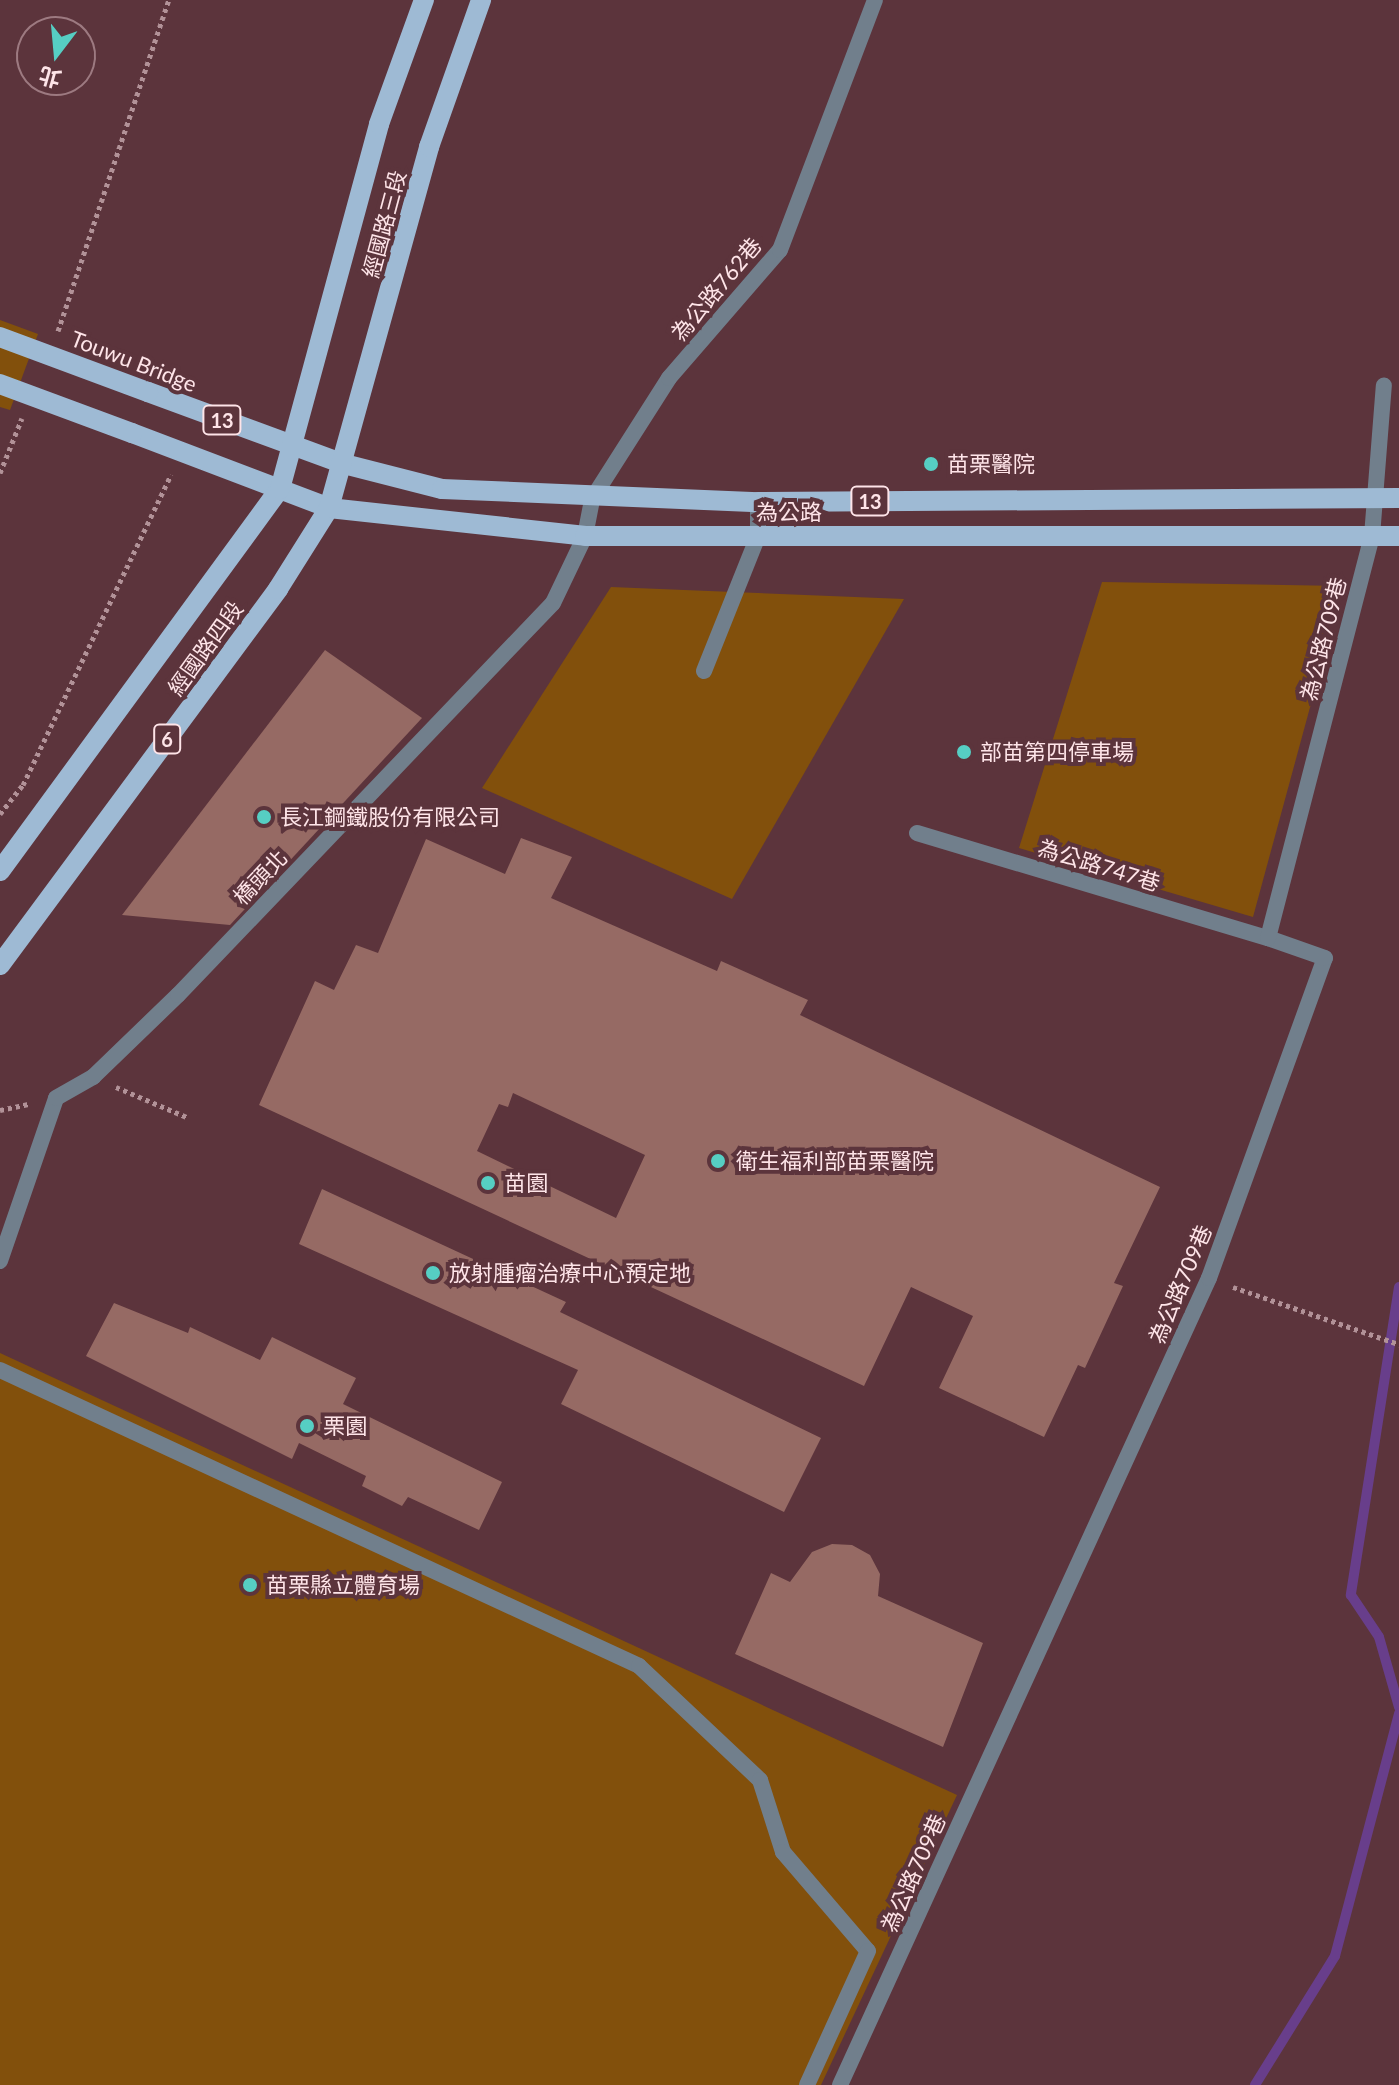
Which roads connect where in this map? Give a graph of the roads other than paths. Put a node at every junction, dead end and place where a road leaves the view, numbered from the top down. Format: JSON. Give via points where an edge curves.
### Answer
{"nodes":[{"id":1,"x":424,"y":0,"type":"edge"},
{"id":2,"x":481,"y":0,"type":"edge"},
{"id":3,"x":875,"y":0,"type":"edge"},
{"id":4,"x":0,"y":337,"type":"edge"},
{"id":5,"x":0,"y":384,"type":"edge"},
{"id":6,"x":1384,"y":385,"type":"dead end"},
{"id":7,"x":296,"y":447,"type":"junction"},
{"id":8,"x":344,"y":464,"type":"junction"},
{"id":9,"x":280,"y":489,"type":"junction"},
{"id":10,"x":1375,"y":498,"type":"junction"},
{"id":11,"x":1399,"y":498,"type":"edge"},
{"id":12,"x":592,"y":499,"type":"junction"},
{"id":13,"x":758,"y":502,"type":"junction"},
{"id":14,"x":329,"y":508,"type":"junction"},
{"id":15,"x":585,"y":536,"type":"junction"},
{"id":16,"x":758,"y":536,"type":"junction"},
{"id":17,"x":1372,"y":536,"type":"junction"},
{"id":18,"x":1399,"y":536,"type":"edge"},
{"id":19,"x":704,"y":671,"type":"dead end"},
{"id":20,"x":917,"y":833,"type":"dead end"},
{"id":21,"x":0,"y":871,"type":"edge"},
{"id":22,"x":1268,"y":938,"type":"junction"},
{"id":23,"x":0,"y":965,"type":"edge"},
{"id":24,"x":0,"y":1261,"type":"edge"},
{"id":25,"x":0,"y":1370,"type":"edge"},
{"id":26,"x":807,"y":2085,"type":"edge"},
{"id":27,"x":840,"y":2085,"type":"edge"}],
"edges":[{"from":1,"to":7,"type":"main road","name":"經國路三段","via":[[379,124]]},
{"from":2,"to":8,"type":"main road","name":"經國路三段","number":"6","via":[[429,147]]},
{"from":3,"to":12,"type":"street","name":"為公路762巷","via":[[780,250],[669,378]]},
{"from":4,"to":7,"type":"main road","name":"Touwu Bridge","number":"13","bridge":true},
{"from":5,"to":9,"type":"main road","number":"13","bridge":true},
{"from":6,"to":10,"type":"street","name":"為公路709巷"},
{"from":7,"to":8,"type":"main road","name":"為公路","number":"13"},
{"from":7,"to":9,"type":"main road","name":"經國路三段"},
{"from":8,"to":12,"type":"main road","name":"為公路","number":"13","via":[[442,489]]},
{"from":8,"to":14,"type":"main road","name":"經國路四段","number":"6"},
{"from":9,"to":14,"type":"main road","name":"為公路","number":"13"},
{"from":9,"to":21,"type":"main road","name":"經國路四段"},
{"from":10,"to":11,"type":"main road","name":"為公路","number":"13"},
{"from":10,"to":13,"type":"main road","name":"為公路","number":"13"},
{"from":10,"to":17,"type":"street","name":"為公路709巷"},
{"from":12,"to":13,"type":"main road","name":"為公路","number":"13"},
{"from":12,"to":15,"type":"street","name":"橋頭北"},
{"from":13,"to":16,"type":"street"},
{"from":14,"to":15,"type":"main road","name":"為公路","number":"13"},
{"from":14,"to":23,"type":"main road","name":"經國路四段","number":"6","via":[[278,589]]},
{"from":15,"to":16,"type":"main road","name":"為公路","number":"13"},
{"from":15,"to":24,"type":"street","name":"橋頭北","via":[[553,603],[93,1077],[56,1098]]},
{"from":16,"to":17,"type":"main road","name":"為公路","number":"13"},
{"from":16,"to":19,"type":"street"},
{"from":17,"to":18,"type":"main road","name":"為公路","number":"13"},
{"from":17,"to":22,"type":"street","name":"為公路709巷"},
{"from":20,"to":22,"type":"street","name":"為公路747巷"},
{"from":22,"to":27,"type":"street","name":"為公路709巷","via":[[1325,958],[1209,1278]]},
{"from":25,"to":26,"type":"street","via":[[639,1666],[760,1780],[783,1852],[868,1951]]}]}
